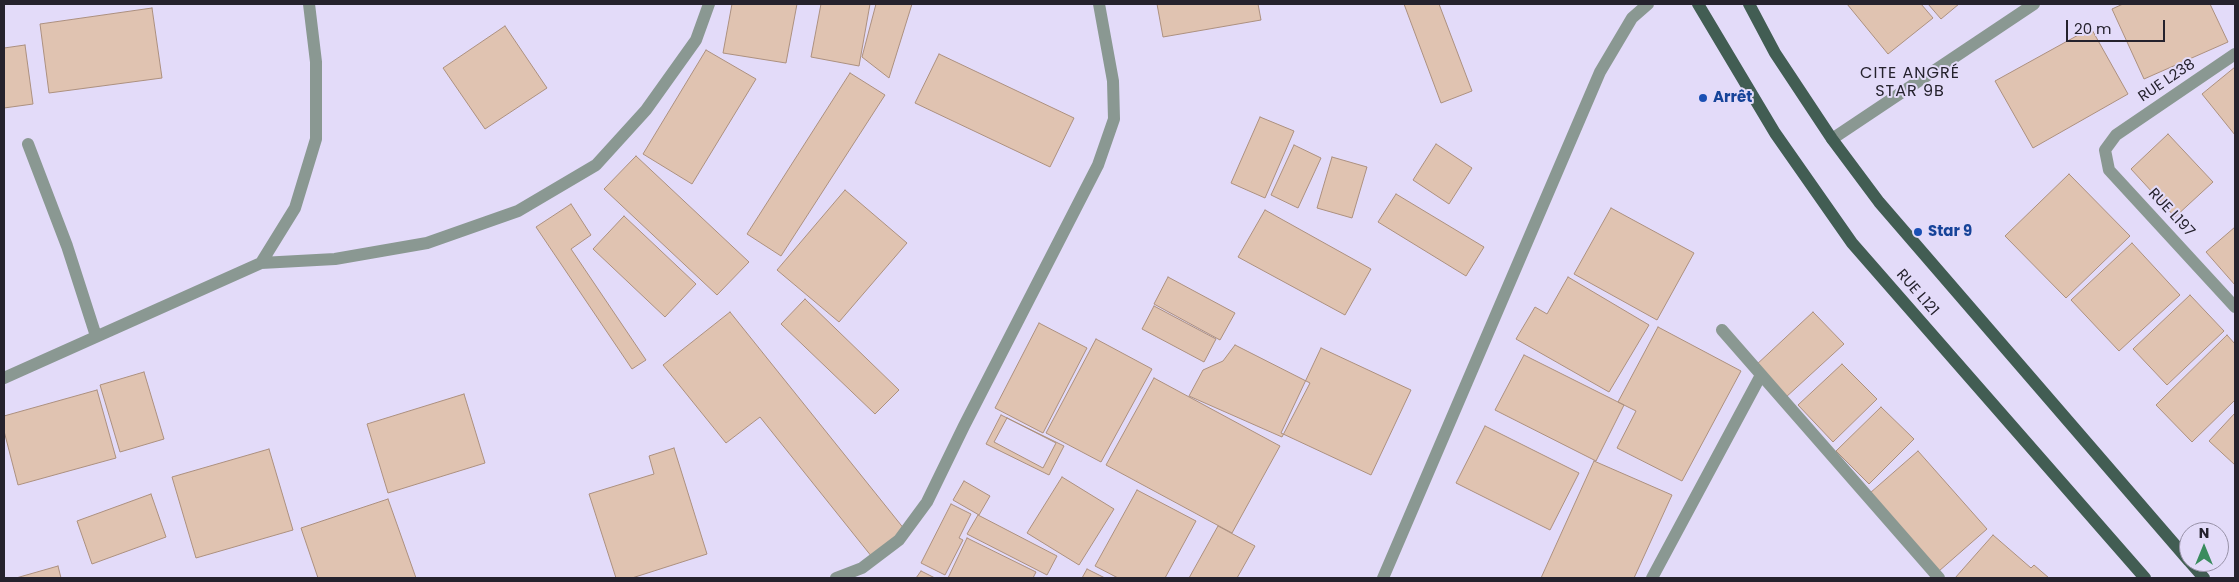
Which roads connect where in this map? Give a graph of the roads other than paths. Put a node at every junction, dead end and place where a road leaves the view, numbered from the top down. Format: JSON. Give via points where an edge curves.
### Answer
{"nodes":[{"id":1,"x":309,"y":4,"type":"edge"},
{"id":2,"x":709,"y":4,"type":"edge"},
{"id":3,"x":1099,"y":4,"type":"edge"},
{"id":4,"x":1648,"y":4,"type":"edge"},
{"id":5,"x":1698,"y":4,"type":"edge"},
{"id":6,"x":1749,"y":4,"type":"edge"},
{"id":7,"x":2034,"y":4,"type":"edge"},
{"id":8,"x":2235,"y":54,"type":"edge"},
{"id":9,"x":2116,"y":135,"type":"joint"},
{"id":10,"x":1832,"y":139,"type":"junction"},
{"id":11,"x":28,"y":144,"type":"dead end"},
{"id":12,"x":261,"y":263,"type":"junction"},
{"id":13,"x":2235,"y":307,"type":"edge"},
{"id":14,"x":1722,"y":330,"type":"dead end"},
{"id":15,"x":96,"y":336,"type":"junction"},
{"id":16,"x":1761,"y":375,"type":"junction"},
{"id":17,"x":4,"y":378,"type":"edge"},
{"id":18,"x":2179,"y":548,"type":"edge"},
{"id":19,"x":836,"y":578,"type":"edge"},
{"id":20,"x":1383,"y":578,"type":"edge"},
{"id":21,"x":1652,"y":578,"type":"edge"},
{"id":22,"x":1940,"y":578,"type":"edge"},
{"id":23,"x":2145,"y":578,"type":"edge"}],
"edges":[{"from":1,"to":12,"type":"street","via":[[316,62],[316,139],[295,208]]},
{"from":2,"to":12,"type":"street","via":[[696,40],[646,110],[603,158],[518,211],[427,243],[335,259]]},
{"from":3,"to":19,"type":"street","via":[[1113,81],[1114,119],[1098,166],[927,502],[899,540],[862,568]]},
{"from":4,"to":20,"type":"street","via":[[1632,18],[1600,72]]},
{"from":5,"to":23,"type":"main road","name":"RUE L121","via":[[1775,133],[1852,243]]},
{"from":6,"to":10,"type":"main road","via":[[1775,52]]},
{"from":7,"to":10,"type":"street"},
{"from":8,"to":9,"type":"street","name":"RUE L238"},
{"from":9,"to":13,"type":"street","name":"RUE L197","via":[[2105,150],[2108,170]]},
{"from":10,"to":18,"type":"main road","via":[[1879,202]]},
{"from":11,"to":15,"type":"street","via":[[67,246]]},
{"from":12,"to":15,"type":"street"},
{"from":14,"to":16,"type":"street"},
{"from":15,"to":17,"type":"street"},
{"from":16,"to":21,"type":"street"},
{"from":16,"to":22,"type":"street"}]}
